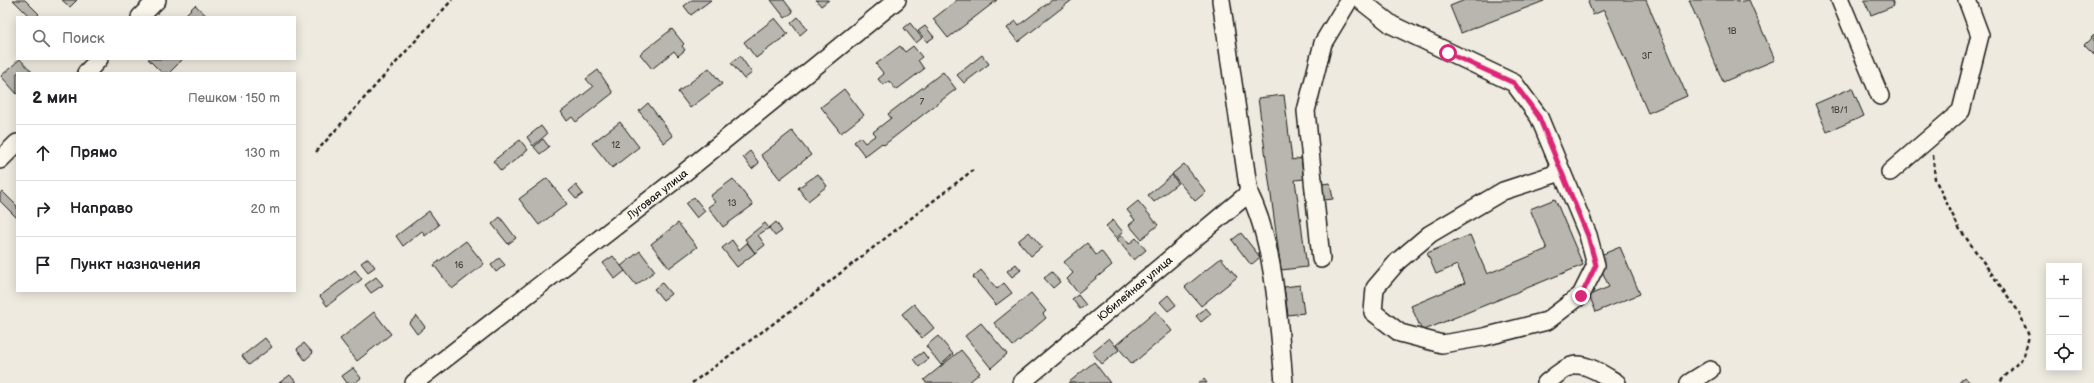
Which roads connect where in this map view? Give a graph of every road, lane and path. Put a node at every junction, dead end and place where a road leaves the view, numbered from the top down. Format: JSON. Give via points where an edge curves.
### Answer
{"nodes":[{"id":1,"x":157,"y":0,"type":"edge"},
{"id":2,"x":452,"y":0,"type":"edge"},
{"id":3,"x":897,"y":0,"type":"edge"},
{"id":4,"x":1221,"y":0,"type":"edge"},
{"id":5,"x":1349,"y":0,"type":"edge"},
{"id":6,"x":1364,"y":0,"type":"edge"},
{"id":7,"x":1840,"y":0,"type":"edge"},
{"id":8,"x":1967,"y":0,"type":"edge"},
{"id":9,"x":141,"y":16,"type":"edge"},
{"id":10,"x":98,"y":60,"type":"edge"},
{"id":11,"x":87,"y":72,"type":"edge"},
{"id":12,"x":1880,"y":96,"type":"dead end"},
{"id":13,"x":1932,"y":136,"type":"junction"},
{"id":14,"x":16,"y":144,"type":"edge"},
{"id":15,"x":316,"y":152,"type":"dead end"},
{"id":16,"x":0,"y":160,"type":"edge"},
{"id":17,"x":972,"y":170,"type":"dead end"},
{"id":18,"x":1561,"y":172,"type":"junction"},
{"id":19,"x":1890,"y":172,"type":"dead end"},
{"id":20,"x":1249,"y":193,"type":"junction"},
{"id":21,"x":1321,"y":259,"type":"dead end"},
{"id":22,"x":1710,"y":370,"type":"dead end"},
{"id":23,"x":414,"y":383,"type":"edge"},
{"id":24,"x":692,"y":383,"type":"edge"},
{"id":25,"x":1021,"y":383,"type":"edge"},
{"id":26,"x":1284,"y":383,"type":"edge"},
{"id":27,"x":1546,"y":383,"type":"edge"},
{"id":28,"x":1616,"y":383,"type":"edge"},
{"id":29,"x":1689,"y":383,"type":"edge"},
{"id":30,"x":1999,"y":383,"type":"edge"}],
"edges":[{"from":1,"to":9,"type":"street"},
{"from":2,"to":15,"type":"path"},
{"from":3,"to":23,"type":"street","name":"Луговая улица","via":[[674,181]]},
{"from":4,"to":20,"type":"street"},
{"from":5,"to":21,"type":"street","via":[[1323,43],[1306,111]]},
{"from":6,"to":18,"type":"street","via":[[1364,3],[1392,25],[1514,83],[1539,117]]},
{"from":7,"to":12,"type":"street"},
{"from":8,"to":13,"type":"street","via":[[1980,34],[1961,111]]},
{"from":10,"to":11,"type":"street"},
{"from":13,"to":19,"type":"street"},
{"from":13,"to":30,"type":"path","via":[[1935,179],[1959,228],[2019,312],[2029,336],[2024,356]]},
{"from":14,"to":16,"type":"street"},
{"from":17,"to":24,"type":"path","via":[[811,296]]},
{"from":18,"to":18,"type":"street","via":[[1588,236],[1596,265],[1581,296],[1547,321],[1484,337],[1442,344],[1400,333],[1373,312],[1375,288],[1398,261],[1430,234],[1503,190]]},
{"from":20,"to":25,"type":"street","name":"Юбилейная улица"},
{"from":20,"to":26,"type":"street","via":[[1258,210],[1267,251],[1278,314]]},
{"from":22,"to":29,"type":"street"},
{"from":27,"to":28,"type":"street","via":[[1576,365],[1599,372]]}]}
